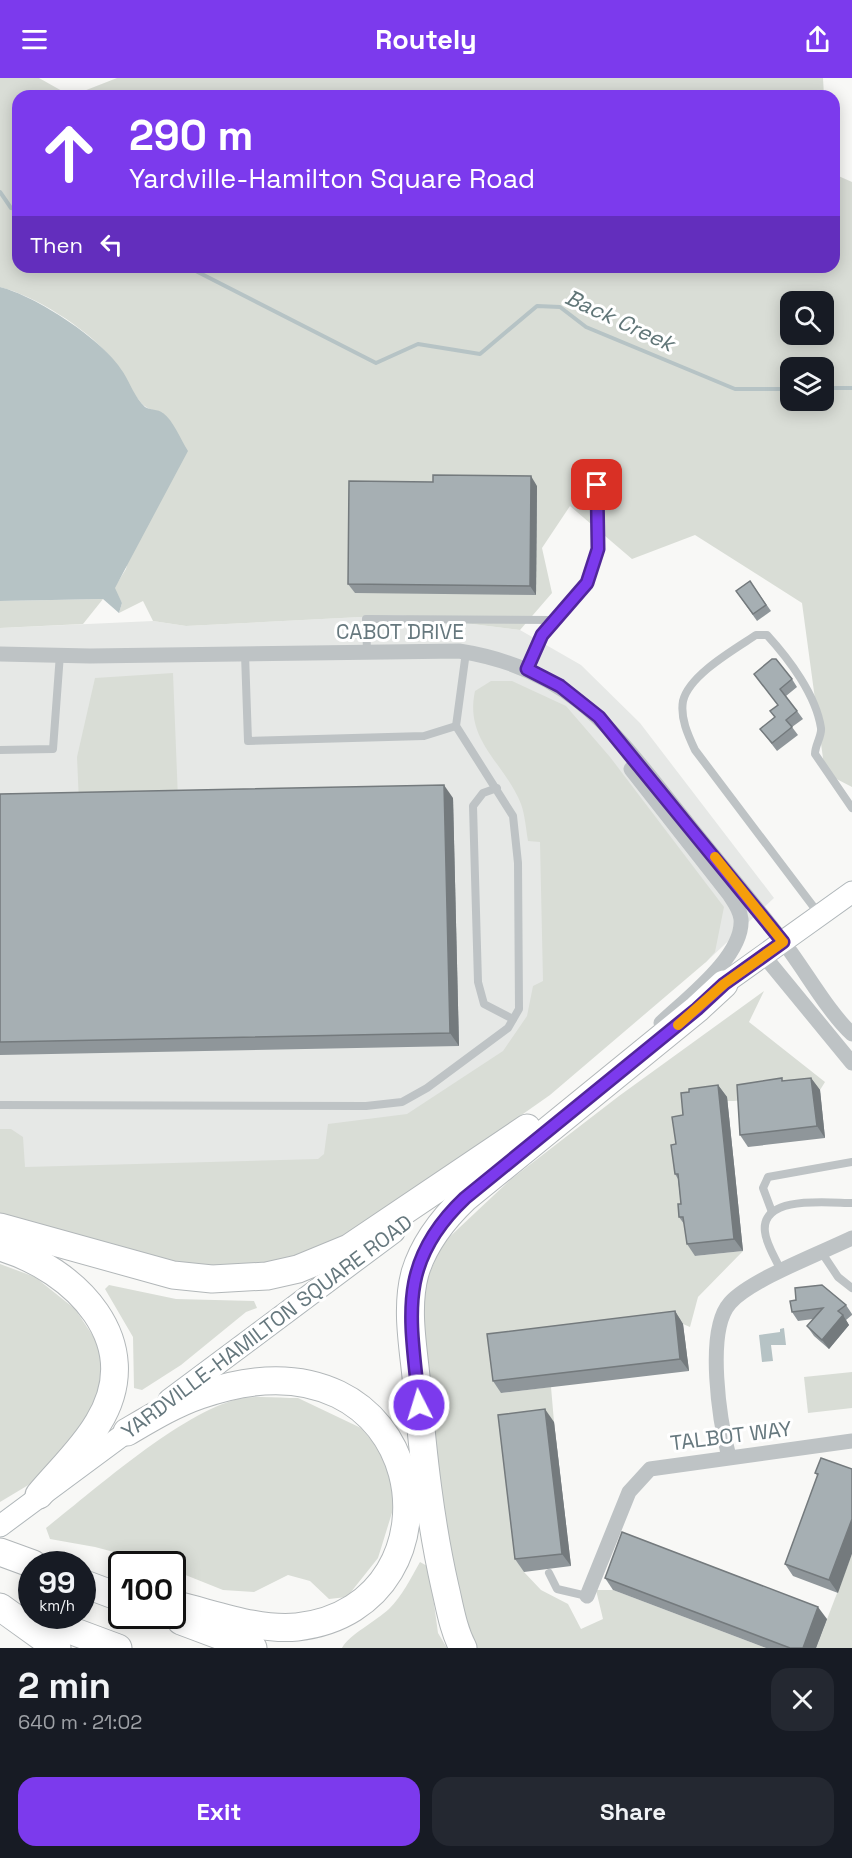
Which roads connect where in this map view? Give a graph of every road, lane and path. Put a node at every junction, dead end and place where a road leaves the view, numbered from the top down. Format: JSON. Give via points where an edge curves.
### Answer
{"nodes":[{"id":1,"x":597,"y":464,"type":"dead end"},
{"id":2,"x":553,"y":620,"type":"junction"},
{"id":3,"x":367,"y":652,"type":"junction"},
{"id":4,"x":466,"y":652,"type":"junction"},
{"id":5,"x":0,"y":654,"type":"edge"},
{"id":6,"x":60,"y":654,"type":"junction"},
{"id":7,"x":245,"y":654,"type":"junction"},
{"id":8,"x":527,"y":669,"type":"junction"},
{"id":9,"x":456,"y":726,"type":"junction"},
{"id":10,"x":619,"y":738,"type":"junction"},
{"id":11,"x":0,"y":750,"type":"edge"},
{"id":12,"x":497,"y":788,"type":"junction"},
{"id":13,"x":852,"y":808,"type":"edge"},
{"id":14,"x":852,"y":892,"type":"edge"},
{"id":15,"x":820,"y":916,"type":"junction"},
{"id":16,"x":783,"y":942,"type":"junction"},
{"id":17,"x":765,"y":957,"type":"junction"},
{"id":18,"x":724,"y":984,"type":"junction"},
{"id":19,"x":513,"y":1019,"type":"junction"},
{"id":20,"x":852,"y":1034,"type":"edge"},
{"id":21,"x":633,"y":1050,"type":"junction"},
{"id":22,"x":852,"y":1063,"type":"edge"},
{"id":23,"x":565,"y":1102,"type":"junction"},
{"id":24,"x":0,"y":1105,"type":"edge"},
{"id":25,"x":852,"y":1162,"type":"edge"},
{"id":26,"x":852,"y":1203,"type":"edge"},
{"id":27,"x":772,"y":1212,"type":"junction"},
{"id":28,"x":0,"y":1227,"type":"edge"},
{"id":29,"x":852,"y":1238,"type":"edge"},
{"id":30,"x":0,"y":1247,"type":"edge"},
{"id":31,"x":822,"y":1253,"type":"junction"},
{"id":32,"x":782,"y":1272,"type":"junction"},
{"id":33,"x":852,"y":1288,"type":"edge"},
{"id":34,"x":128,"y":1432,"type":"junction"},
{"id":35,"x":852,"y":1441,"type":"edge"},
{"id":36,"x":729,"y":1457,"type":"junction"},
{"id":37,"x":39,"y":1495,"type":"junction"},
{"id":38,"x":0,"y":1526,"type":"edge"},
{"id":39,"x":0,"y":1552,"type":"edge"},
{"id":40,"x":18,"y":1559,"type":"edge"},
{"id":41,"x":549,"y":1573,"type":"dead end"},
{"id":42,"x":587,"y":1596,"type":"joint"},
{"id":43,"x":0,"y":1605,"type":"edge"},
{"id":44,"x":186,"y":1607,"type":"edge"},
{"id":45,"x":18,"y":1611,"type":"edge"},
{"id":46,"x":186,"y":1623,"type":"edge"},
{"id":47,"x":68,"y":1629,"type":"edge"},
{"id":48,"x":57,"y":1648,"type":"edge"},
{"id":49,"x":118,"y":1648,"type":"edge"},
{"id":50,"x":253,"y":1648,"type":"edge"},
{"id":51,"x":463,"y":1648,"type":"edge"}],
"edges":[{"from":1,"to":2,"type":"lane","via":[[598,549],[587,583]]},
{"from":2,"to":3,"type":"lane","via":[[366,619]]},
{"from":2,"to":8,"type":"lane"},
{"from":3,"to":4,"type":"street","name":"CABOT DRIVE"},
{"from":3,"to":7,"type":"street","name":"CABOT DRIVE"},
{"from":4,"to":8,"type":"street","name":"CABOT DRIVE"},
{"from":4,"to":9,"type":"lane"},
{"from":5,"to":6,"type":"street","name":"CABOT DRIVE"},
{"from":6,"to":7,"type":"street","name":"CABOT DRIVE"},
{"from":6,"to":11,"type":"lane","via":[[53,749]]},
{"from":7,"to":9,"type":"lane","via":[[248,741],[424,736]]},
{"from":8,"to":10,"type":"street","name":"CABOT DRIVE","via":[[581,701]]},
{"from":9,"to":12,"type":"lane"},
{"from":10,"to":16,"type":"street","name":"CABOT DRIVE"},
{"from":10,"to":21,"type":"street","via":[[633,772],[729,894],[741,920],[731,952],[721,965]]},
{"from":12,"to":19,"type":"lane","via":[[513,816],[518,863],[519,1009]]},
{"from":12,"to":19,"type":"lane","via":[[483,793],[473,806],[478,982],[484,1004]]},
{"from":13,"to":15,"type":"lane","via":[[815,754],[821,730],[815,707],[768,635],[756,635],[695,680],[683,700],[685,729],[695,750]]},
{"from":14,"to":15,"type":"street","name":"YARDVILLE-HAMILTON SQUARE ROAD"},
{"from":15,"to":16,"type":"street","name":"YARDVILLE-HAMILTON SQUARE ROAD"},
{"from":16,"to":17,"type":"street","name":"YARDVILLE-HAMILTON SQUARE ROAD"},
{"from":16,"to":20,"type":"street","name":"CABOT DRIVE"},
{"from":17,"to":18,"type":"street","name":"YARDVILLE-HAMILTON SQUARE ROAD"},
{"from":17,"to":22,"type":"street"},
{"from":18,"to":21,"type":"street","name":"YARDVILLE-HAMILTON SQUARE ROAD"},
{"from":18,"to":51,"type":"highway","via":[[465,1198],[434,1232],[423,1251],[411,1292],[410,1315],[423,1450],[438,1556],[453,1623]]},
{"from":19,"to":24,"type":"lane","via":[[499,1035],[402,1102],[366,1106]]},
{"from":21,"to":23,"type":"street","name":"YARDVILLE-HAMILTON SQUARE ROAD"},
{"from":23,"to":28,"type":"highway","via":[[349,1248],[287,1272],[239,1279],[185,1276]]},
{"from":23,"to":34,"type":"street","name":"YARDVILLE-HAMILTON SQUARE ROAD"},
{"from":25,"to":27,"type":"lane","via":[[768,1177],[763,1188]]},
{"from":26,"to":27,"type":"lane","via":[[793,1204]]},
{"from":27,"to":32,"type":"lane","via":[[764,1231]]},
{"from":29,"to":31,"type":"street"},
{"from":30,"to":37,"type":"highway","via":[[36,1261],[75,1286],[99,1315],[112,1353],[111,1389],[98,1424]]},
{"from":31,"to":32,"type":"street"},
{"from":31,"to":33,"type":"lane","via":[[838,1277]]},
{"from":32,"to":36,"type":"street","via":[[746,1290],[729,1305],[718,1326],[723,1434]]},
{"from":34,"to":37,"type":"street","name":"YARDVILLE-HAMILTON SQUARE ROAD"},
{"from":34,"to":44,"type":"highway","via":[[176,1404],[221,1389],[262,1382],[309,1384],[343,1396],[377,1422],[390,1440],[405,1479],[407,1518],[397,1555],[373,1590],[338,1616],[308,1625],[278,1627]]},
{"from":35,"to":36,"type":"street","name":"TALBOT WAY"},
{"from":36,"to":42,"type":"street","name":"TALBOT WAY","via":[[650,1469],[629,1492]]},
{"from":37,"to":38,"type":"street","name":"YARDVILLE-HAMILTON SQUARE ROAD"},
{"from":39,"to":40,"type":"highway"},
{"from":41,"to":42,"type":"lane","via":[[557,1589]]},
{"from":43,"to":45,"type":"highway"},
{"from":43,"to":48,"type":"highway"},
{"from":46,"to":50,"type":"highway"},
{"from":47,"to":49,"type":"highway"}]}
